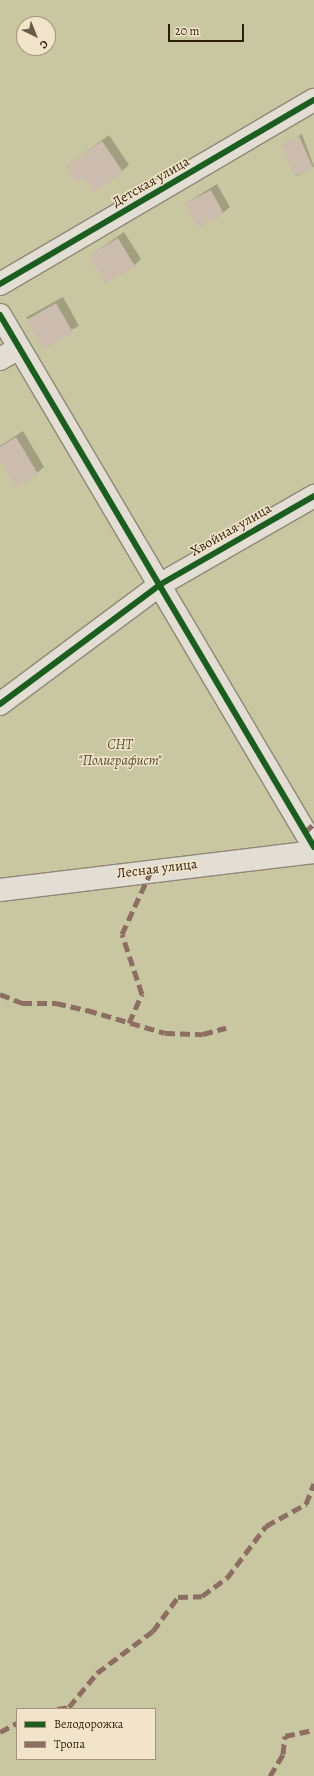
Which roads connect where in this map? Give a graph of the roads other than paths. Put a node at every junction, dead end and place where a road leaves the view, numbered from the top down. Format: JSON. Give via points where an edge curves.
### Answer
{"nodes":[{"id":1,"x":314,"y":100,"type":"edge"},
{"id":2,"x":0,"y":284,"type":"edge"},
{"id":3,"x":0,"y":315,"type":"edge"},
{"id":4,"x":19,"y":348,"type":"junction"},
{"id":5,"x":0,"y":359,"type":"edge"},
{"id":6,"x":314,"y":496,"type":"edge"},
{"id":7,"x":161,"y":584,"type":"junction"},
{"id":8,"x":0,"y":704,"type":"edge"},
{"id":9,"x":314,"y":847,"type":"edge"},
{"id":10,"x":314,"y":852,"type":"edge"},
{"id":11,"x":0,"y":890,"type":"edge"}],
"edges":[{"from":1,"to":2,"type":"street","name":"Детская улица"},
{"from":3,"to":4,"type":"street"},
{"from":4,"to":5,"type":"street"},
{"from":4,"to":7,"type":"street"},
{"from":6,"to":7,"type":"street","name":"Хвойная улица"},
{"from":7,"to":8,"type":"street","name":"Хвойная улица"},
{"from":7,"to":9,"type":"street"},
{"from":10,"to":11,"type":"street","name":"Лесная улица"}]}
